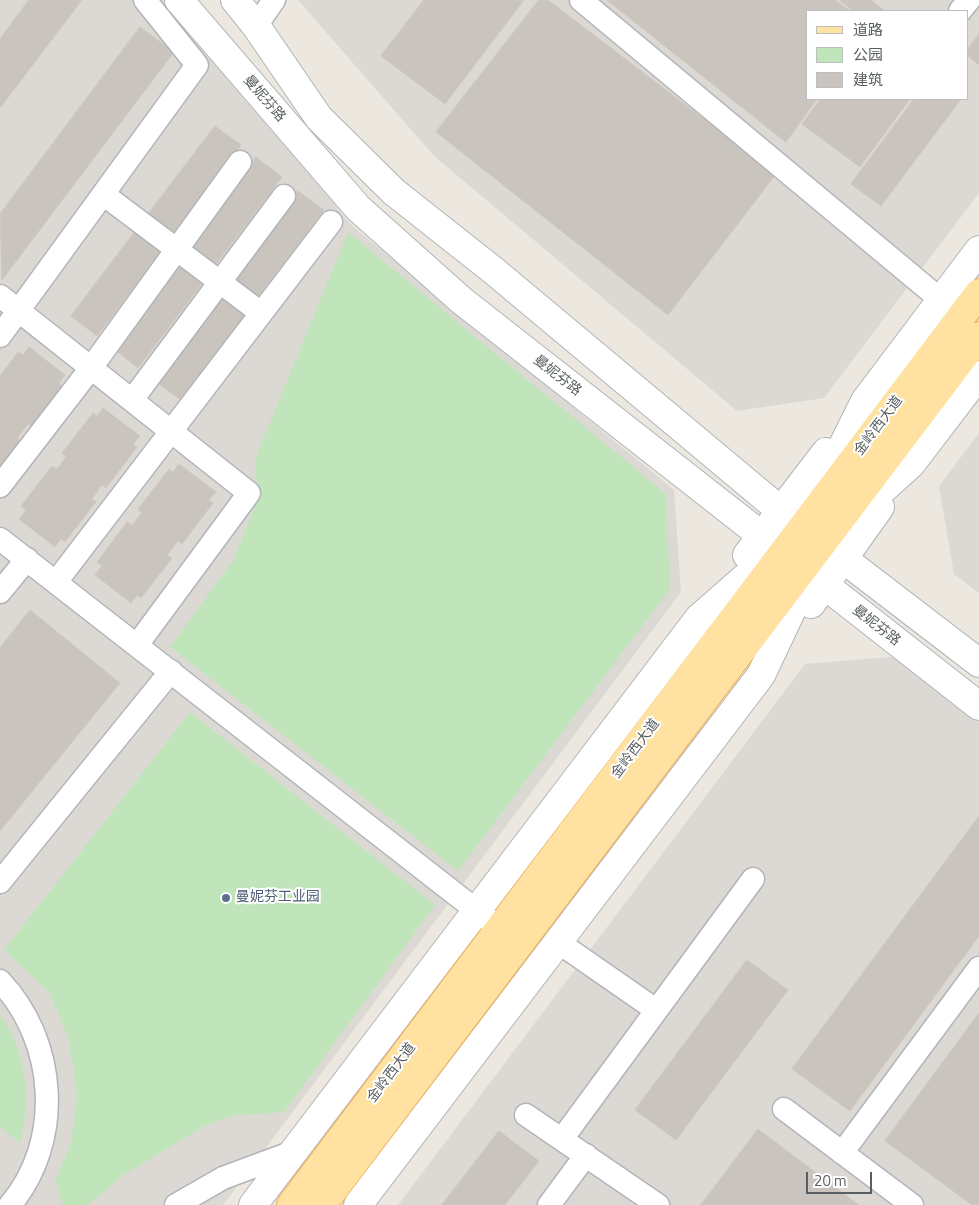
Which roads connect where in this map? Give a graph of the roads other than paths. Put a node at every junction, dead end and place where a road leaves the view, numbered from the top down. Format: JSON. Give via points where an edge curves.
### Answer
{"nodes":[{"id":1,"x":145,"y":0,"type":"edge"},
{"id":2,"x":179,"y":0,"type":"edge"},
{"id":3,"x":235,"y":0,"type":"edge"},
{"id":4,"x":264,"y":0,"type":"edge"},
{"id":5,"x":274,"y":0,"type":"edge"},
{"id":6,"x":581,"y":0,"type":"edge"},
{"id":7,"x":969,"y":0,"type":"edge"},
{"id":8,"x":961,"y":10,"type":"edge"},
{"id":9,"x":256,"y":26,"type":"junction"},
{"id":10,"x":240,"y":162,"type":"dead end"},
{"id":11,"x":103,"y":194,"type":"junction"},
{"id":12,"x":284,"y":196,"type":"dead end"},
{"id":13,"x":331,"y":222,"type":"dead end"},
{"id":14,"x":177,"y":250,"type":"junction"},
{"id":15,"x":979,"y":250,"type":"edge"},
{"id":16,"x":220,"y":282,"type":"junction"},
{"id":17,"x":979,"y":293,"type":"edge"},
{"id":18,"x":0,"y":296,"type":"edge"},
{"id":19,"x":941,"y":300,"type":"junction"},
{"id":20,"x":19,"y":310,"type":"junction"},
{"id":21,"x":261,"y":313,"type":"junction"},
{"id":22,"x":0,"y":336,"type":"edge"},
{"id":23,"x":979,"y":336,"type":"edge"},
{"id":24,"x":91,"y":368,"type":"junction"},
{"id":25,"x":979,"y":374,"type":"edge"},
{"id":26,"x":132,"y":400,"type":"junction"},
{"id":27,"x":865,"y":401,"type":"junction"},
{"id":28,"x":170,"y":431,"type":"junction"},
{"id":29,"x":0,"y":486,"type":"edge"},
{"id":30,"x":781,"y":511,"type":"junction"},
{"id":31,"x":0,"y":539,"type":"edge"},
{"id":32,"x":823,"y":544,"type":"junction"},
{"id":33,"x":27,"y":559,"type":"junction"},
{"id":34,"x":793,"y":561,"type":"junction"},
{"id":35,"x":56,"y":582,"type":"junction"},
{"id":36,"x":0,"y":592,"type":"edge"},
{"id":37,"x":137,"y":644,"type":"junction"},
{"id":38,"x":979,"y":663,"type":"edge"},
{"id":39,"x":171,"y":671,"type":"junction"},
{"id":40,"x":979,"y":706,"type":"edge"},
{"id":41,"x":753,"y":879,"type":"dead end"},
{"id":42,"x":0,"y":882,"type":"edge"},
{"id":43,"x":477,"y":911,"type":"junction"},
{"id":44,"x":500,"y":930,"type":"junction"},
{"id":45,"x":558,"y":942,"type":"junction"},
{"id":46,"x":979,"y":968,"type":"edge"},
{"id":47,"x":0,"y":981,"type":"edge"},
{"id":48,"x":656,"y":1010,"type":"junction"},
{"id":49,"x":784,"y":1109,"type":"dead end"},
{"id":50,"x":526,"y":1115,"type":"dead end"},
{"id":51,"x":562,"y":1139,"type":"junction"},
{"id":52,"x":293,"y":1152,"type":"junction"},
{"id":53,"x":842,"y":1152,"type":"junction"},
{"id":54,"x":586,"y":1156,"type":"junction"},
{"id":55,"x":10,"y":1205,"type":"edge"},
{"id":56,"x":176,"y":1205,"type":"edge"},
{"id":57,"x":253,"y":1205,"type":"edge"},
{"id":58,"x":291,"y":1205,"type":"edge"},
{"id":59,"x":322,"y":1205,"type":"edge"},
{"id":60,"x":358,"y":1205,"type":"edge"},
{"id":61,"x":549,"y":1205,"type":"edge"},
{"id":62,"x":658,"y":1205,"type":"edge"},
{"id":63,"x":912,"y":1205,"type":"edge"}],
"edges":[{"from":1,"to":11,"type":"street","via":[[196,65]]},
{"from":2,"to":34,"type":"street","name":"曼妮芬路","via":[[358,208],[461,300]]},
{"from":3,"to":9,"type":"street"},
{"from":4,"to":9,"type":"street"},
{"from":5,"to":9,"type":"street"},
{"from":6,"to":19,"type":"street"},
{"from":7,"to":8,"type":"street"},
{"from":9,"to":30,"type":"street","via":[[318,118],[394,192],[494,271]]},
{"from":10,"to":14,"type":"street"},
{"from":11,"to":14,"type":"street"},
{"from":11,"to":20,"type":"street"},
{"from":12,"to":16,"type":"street"},
{"from":13,"to":21,"type":"street"},
{"from":14,"to":16,"type":"street"},
{"from":14,"to":24,"type":"street"},
{"from":15,"to":19,"type":"street"},
{"from":16,"to":21,"type":"street"},
{"from":16,"to":26,"type":"street"},
{"from":17,"to":32,"type":"main road","name":"金岭西大道"},
{"from":18,"to":20,"type":"street"},
{"from":19,"to":27,"type":"street"},
{"from":20,"to":22,"type":"street"},
{"from":20,"to":24,"type":"street"},
{"from":21,"to":28,"type":"street"},
{"from":23,"to":32,"type":"main road","name":"金岭西大道"},
{"from":24,"to":26,"type":"street"},
{"from":24,"to":29,"type":"street"},
{"from":25,"to":32,"type":"street","via":[[911,464]]},
{"from":26,"to":28,"type":"street"},
{"from":27,"to":30,"type":"street"},
{"from":27,"to":32,"type":"street"},
{"from":28,"to":35,"type":"street"},
{"from":28,"to":37,"type":"street","via":[[249,493]]},
{"from":30,"to":32,"type":"street"},
{"from":30,"to":34,"type":"street"},
{"from":31,"to":33,"type":"street"},
{"from":32,"to":34,"type":"main road","name":"金岭西大道"},
{"from":32,"to":38,"type":"street"},
{"from":33,"to":35,"type":"street"},
{"from":33,"to":36,"type":"street"},
{"from":34,"to":40,"type":"street","name":"曼妮芬路"},
{"from":34,"to":43,"type":"street","via":[[699,618]]},
{"from":34,"to":44,"type":"main road","name":"金岭西大道"},
{"from":34,"to":45,"type":"street","via":[[761,675]]},
{"from":34,"to":59,"type":"main road","name":"金岭西大道"},
{"from":35,"to":37,"type":"street"},
{"from":37,"to":39,"type":"street"},
{"from":39,"to":42,"type":"street"},
{"from":39,"to":43,"type":"street"},
{"from":41,"to":48,"type":"street"},
{"from":43,"to":44,"type":"street"},
{"from":43,"to":52,"type":"street"},
{"from":44,"to":58,"type":"main road","name":"金岭西大道"},
{"from":45,"to":48,"type":"street"},
{"from":45,"to":60,"type":"street"},
{"from":46,"to":53,"type":"street"},
{"from":47,"to":55,"type":"street","via":[[32,1027],[45,1070],[47,1093],[44,1132],[35,1162]]},
{"from":48,"to":51,"type":"street"},
{"from":49,"to":53,"type":"street"},
{"from":50,"to":51,"type":"street"},
{"from":51,"to":54,"type":"street"},
{"from":52,"to":56,"type":"street","via":[[223,1178]]},
{"from":52,"to":57,"type":"street"},
{"from":53,"to":63,"type":"street"},
{"from":54,"to":61,"type":"street"},
{"from":54,"to":62,"type":"street"}]}
